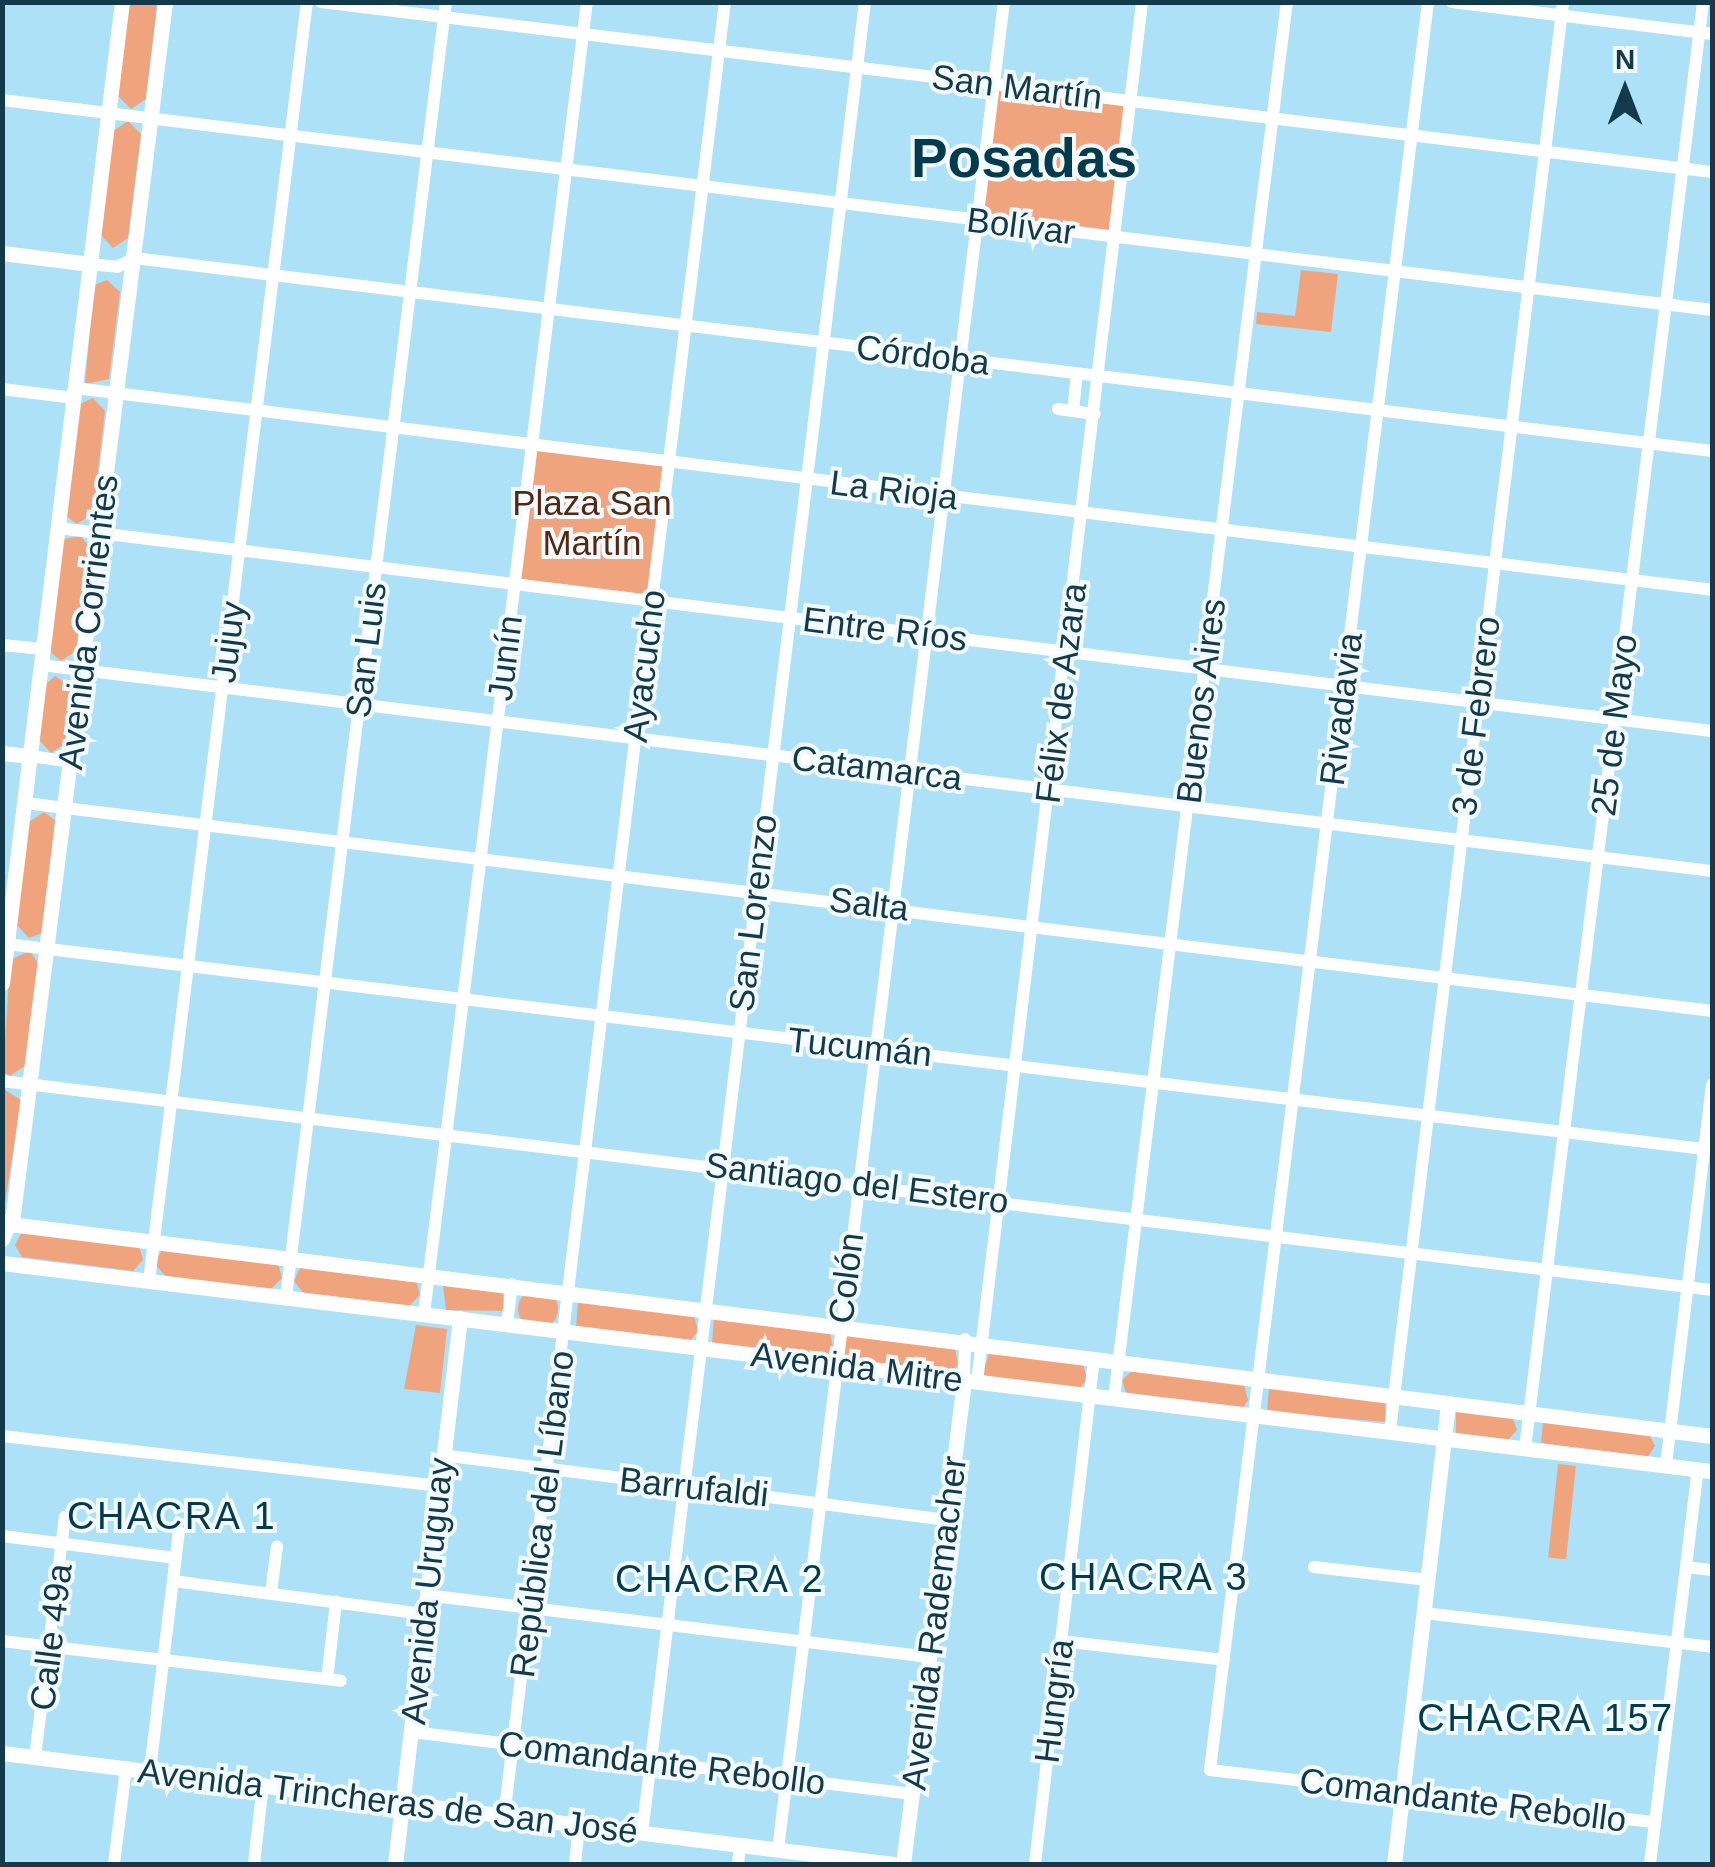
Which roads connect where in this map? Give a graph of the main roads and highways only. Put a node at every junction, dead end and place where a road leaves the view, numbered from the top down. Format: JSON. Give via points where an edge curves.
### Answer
{"nodes":[{"id":1,"x":122,"y":2,"type":"edge"},
{"id":2,"x":165,"y":2,"type":"edge"},
{"id":3,"x":2,"y":253,"type":"edge"},
{"id":4,"x":90,"y":264,"type":"junction"},
{"id":5,"x":2,"y":753,"type":"edge"},
{"id":6,"x":30,"y":756,"type":"junction"},
{"id":7,"x":11,"y":849,"type":"edge"},
{"id":8,"x":2,"y":982,"type":"edge"},
{"id":9,"x":7,"y":1222,"type":"edge"},
{"id":10,"x":2,"y":1239,"type":"edge"},
{"id":11,"x":2,"y":1263,"type":"edge"},
{"id":12,"x":460,"y":1318,"type":"junction"},
{"id":13,"x":970,"y":1382,"type":"junction"},
{"id":14,"x":1448,"y":1403,"type":"junction"},
{"id":15,"x":1712,"y":1436,"type":"edge"},
{"id":16,"x":1444,"y":1437,"type":"junction"},
{"id":17,"x":1705,"y":1470,"type":"edge"},
{"id":18,"x":2,"y":1753,"type":"edge"},
{"id":19,"x":402,"y":1803,"type":"junction"},
{"id":20,"x":394,"y":1864,"type":"edge"},
{"id":21,"x":893,"y":1864,"type":"edge"},
{"id":22,"x":904,"y":1864,"type":"edge"},
{"id":23,"x":1394,"y":1864,"type":"edge"}],
"edges":[{"from":1,"to":4,"type":"main road","name":"Avenida Corrientes"},
{"from":2,"to":9,"type":"main road","name":"Avenida Corrientes"},
{"from":3,"to":4,"type":"main road"},
{"from":4,"to":6,"type":"main road","name":"Avenida Corrientes"},
{"from":5,"to":6,"type":"main road"},
{"from":6,"to":7,"type":"main road","name":"Avenida Corrientes"},
{"from":7,"to":8,"type":"main road","name":"Avenida Corrientes"},
{"from":9,"to":10,"type":"main road","name":"Avenida Corrientes"},
{"from":9,"to":14,"type":"main road","name":"Avenida Mitre","via":[[708,1305]]},
{"from":11,"to":12,"type":"main road","name":"Avenida Mitre"},
{"from":12,"to":13,"type":"main road","name":"Avenida Mitre"},
{"from":12,"to":19,"type":"main road","name":"Avenida Uruguay"},
{"from":13,"to":16,"type":"main road","name":"Avenida Mitre"},
{"from":13,"to":22,"type":"main road","name":"Avenida Rademacher","via":[[946,1520]]},
{"from":14,"to":15,"type":"main road","name":"Avenida Mitre"},
{"from":14,"to":16,"type":"main road"},
{"from":16,"to":17,"type":"main road","name":"Avenida Mitre"},
{"from":16,"to":23,"type":"main road"},
{"from":18,"to":19,"type":"main road","name":"Avenida Trincheras de San José"},
{"from":19,"to":20,"type":"main road","name":"Avenida Uruguay"},
{"from":19,"to":21,"type":"main road","name":"Avenida Trincheras de San José"}]}
